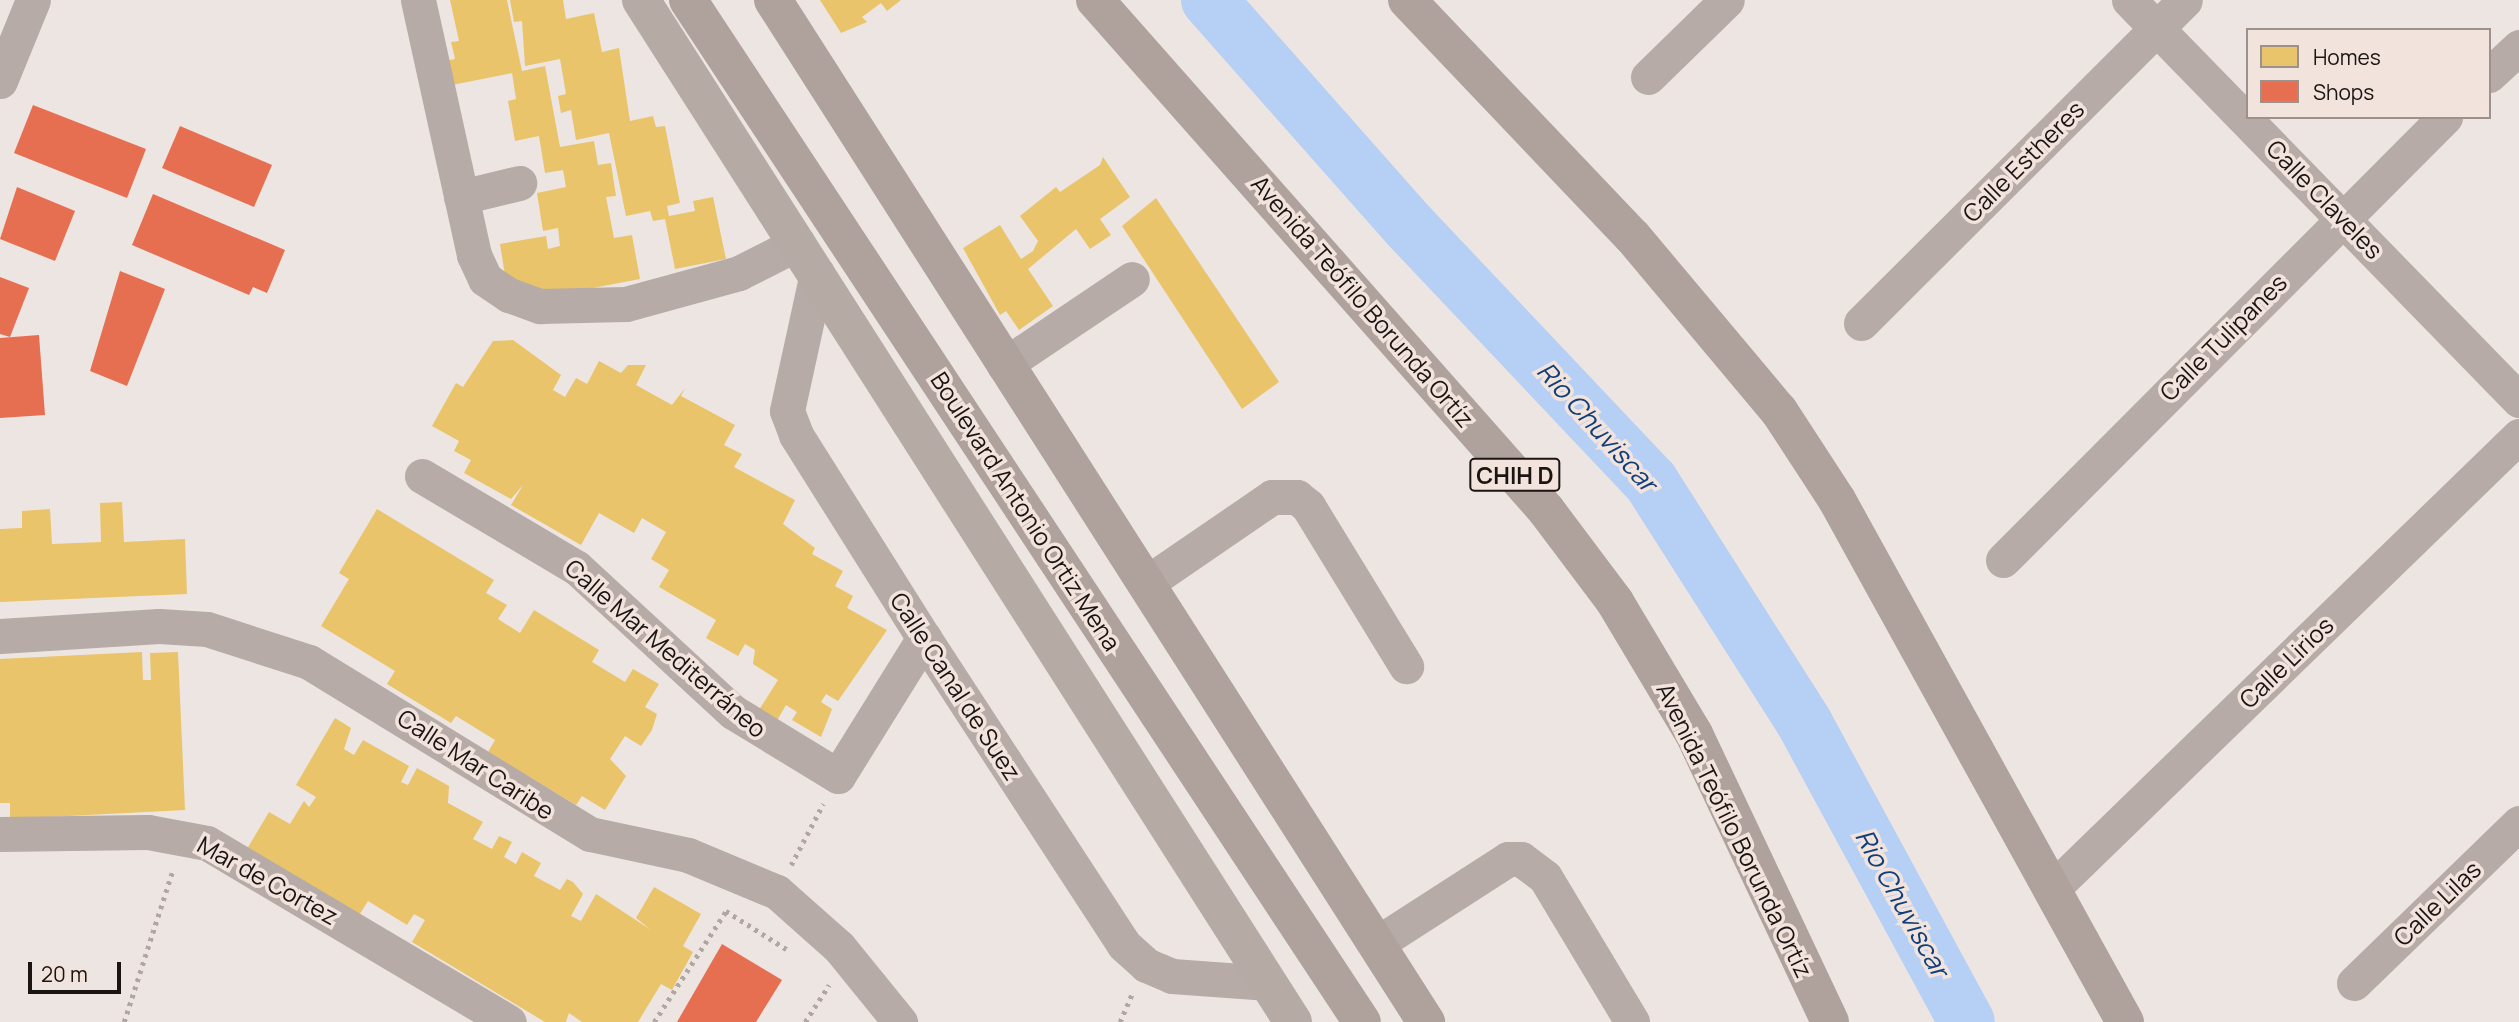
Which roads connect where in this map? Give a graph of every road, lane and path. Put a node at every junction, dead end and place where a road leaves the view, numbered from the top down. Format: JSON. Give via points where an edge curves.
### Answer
{"nodes":[{"id":1,"x":33,"y":0,"type":"edge"},
{"id":2,"x":418,"y":0,"type":"edge"},
{"id":3,"x":640,"y":0,"type":"edge"},
{"id":4,"x":688,"y":0,"type":"edge"},
{"id":5,"x":773,"y":0,"type":"edge"},
{"id":6,"x":1095,"y":0,"type":"edge"},
{"id":7,"x":1407,"y":0,"type":"edge"},
{"id":8,"x":1727,"y":0,"type":"edge"},
{"id":9,"x":2129,"y":0,"type":"edge"},
{"id":10,"x":2185,"y":0,"type":"edge"},
{"id":11,"x":2156,"y":28,"type":"junction"},
{"id":12,"x":2519,"y":47,"type":"edge"},
{"id":13,"x":2491,"y":73,"type":"edge"},
{"id":14,"x":1648,"y":77,"type":"dead end"},
{"id":15,"x":0,"y":81,"type":"edge"},
{"id":16,"x":2246,"y":119,"type":"edge"},
{"id":17,"x":2246,"y":119,"type":"edge"},
{"id":18,"x":2443,"y":119,"type":"edge"},
{"id":19,"x":519,"y":183,"type":"dead end"},
{"id":20,"x":461,"y":197,"type":"junction"},
{"id":21,"x":2342,"y":216,"type":"junction"},
{"id":22,"x":808,"y":258,"type":"junction"},
{"id":23,"x":1132,"y":279,"type":"dead end"},
{"id":24,"x":1861,"y":323,"type":"dead end"},
{"id":25,"x":1004,"y":365,"type":"junction"},
{"id":26,"x":2519,"y":400,"type":"edge"},
{"id":27,"x":2519,"y":436,"type":"edge"},
{"id":28,"x":422,"y":476,"type":"dead end"},
{"id":29,"x":2003,"y":560,"type":"dead end"},
{"id":30,"x":1145,"y":584,"type":"junction"},
{"id":31,"x":0,"y":636,"type":"edge"},
{"id":32,"x":924,"y":638,"type":"junction"},
{"id":33,"x":1406,"y":666,"type":"dead end"},
{"id":34,"x":838,"y":776,"type":"junction"},
{"id":35,"x":2519,"y":823,"type":"edge"},
{"id":36,"x":0,"y":834,"type":"edge"},
{"id":37,"x":184,"y":836,"type":"junction"},
{"id":38,"x":2053,"y":888,"type":"junction"},
{"id":39,"x":777,"y":892,"type":"junction"},
{"id":40,"x":1376,"y":944,"type":"junction"},
{"id":41,"x":788,"y":950,"type":"dead end"},
{"id":42,"x":1269,"y":983,"type":"junction"},
{"id":43,"x":2354,"y":983,"type":"dead end"},
{"id":44,"x":124,"y":1022,"type":"edge"},
{"id":45,"x":509,"y":1022,"type":"edge"},
{"id":46,"x":654,"y":1022,"type":"edge"},
{"id":47,"x":900,"y":1022,"type":"edge"},
{"id":48,"x":1293,"y":1022,"type":"edge"},
{"id":49,"x":1362,"y":1022,"type":"edge"},
{"id":50,"x":1426,"y":1022,"type":"edge"},
{"id":51,"x":1632,"y":1022,"type":"edge"},
{"id":52,"x":1830,"y":1022,"type":"edge"},
{"id":53,"x":2125,"y":1022,"type":"edge"}],
"edges":[{"from":1,"to":15,"type":"street"},
{"from":2,"to":20,"type":"street"},
{"from":3,"to":22,"type":"street","name":"Boulevard Antonio Ortiz Mena"},
{"from":4,"to":49,"type":"main road","name":"Boulevard Antonio Ortiz Mena"},
{"from":5,"to":25,"type":"main road"},
{"from":6,"to":52,"type":"main road","name":"Avenida Teófilo Borunda Ortíz","number":"CHIH D","via":[[1546,510],[1615,602],[1693,734]]},
{"from":7,"to":38,"type":"main road","via":[[1632,236],[1779,411],[1837,500]]},
{"from":8,"to":14,"type":"street"},
{"from":9,"to":11,"type":"street","name":"Calle Claveles"},
{"from":10,"to":11,"type":"street","name":"Calle Estheres"},
{"from":11,"to":17,"type":"street","name":"Calle Claveles"},
{"from":11,"to":24,"type":"street","name":"Calle Estheres"},
{"from":12,"to":13,"type":"street"},
{"from":16,"to":21,"type":"street","name":"Calle Claveles"},
{"from":18,"to":21,"type":"street","name":"Calle Tulipanes"},
{"from":19,"to":20,"type":"street"},
{"from":20,"to":22,"type":"street","via":[[485,279],[540,306],[585,309],[688,291]]},
{"from":21,"to":26,"type":"street","name":"Calle Claveles"},
{"from":21,"to":29,"type":"street","name":"Calle Tulipanes"},
{"from":22,"to":32,"type":"street","name":"Calle Canal de Suez","via":[[787,411],[796,435]]},
{"from":22,"to":42,"type":"street","name":"Boulevard Antonio Ortiz Mena"},
{"from":23,"to":25,"type":"street"},
{"from":25,"to":30,"type":"main road"},
{"from":27,"to":38,"type":"street","name":"Calle Lirios"},
{"from":28,"to":34,"type":"street","name":"Calle Mar Mediterráneo","via":[[577,568],[733,712]]},
{"from":30,"to":33,"type":"street","via":[[1272,497],[1297,497],[1308,506]]},
{"from":30,"to":40,"type":"main road"},
{"from":31,"to":39,"type":"street","name":"Calle Mar Caribe","via":[[159,625],[261,642],[366,694],[590,834],[688,855]]},
{"from":32,"to":34,"type":"street"},
{"from":32,"to":42,"type":"street","name":"Calle Canal de Suez","via":[[1124,945],[1146,965],[1172,976]]},
{"from":34,"to":39,"type":"path"},
{"from":35,"to":43,"type":"street","name":"Calle Lilas"},
{"from":36,"to":37,"type":"street","name":"Mar de Cortez"},
{"from":37,"to":44,"type":"path"},
{"from":37,"to":45,"type":"street","name":"Mar de Cortez","via":[[245,862]]},
{"from":38,"to":53,"type":"main road"},
{"from":39,"to":47,"type":"street","name":"Calle Mar Caribe","via":[[839,947]]},
{"from":40,"to":50,"type":"main road"},
{"from":40,"to":51,"type":"street","via":[[1508,859],[1521,859],[1545,877]]},
{"from":41,"to":46,"type":"path","via":[[726,911]]},
{"from":42,"to":48,"type":"street","name":"Boulevard Antonio Ortiz Mena"}]}
